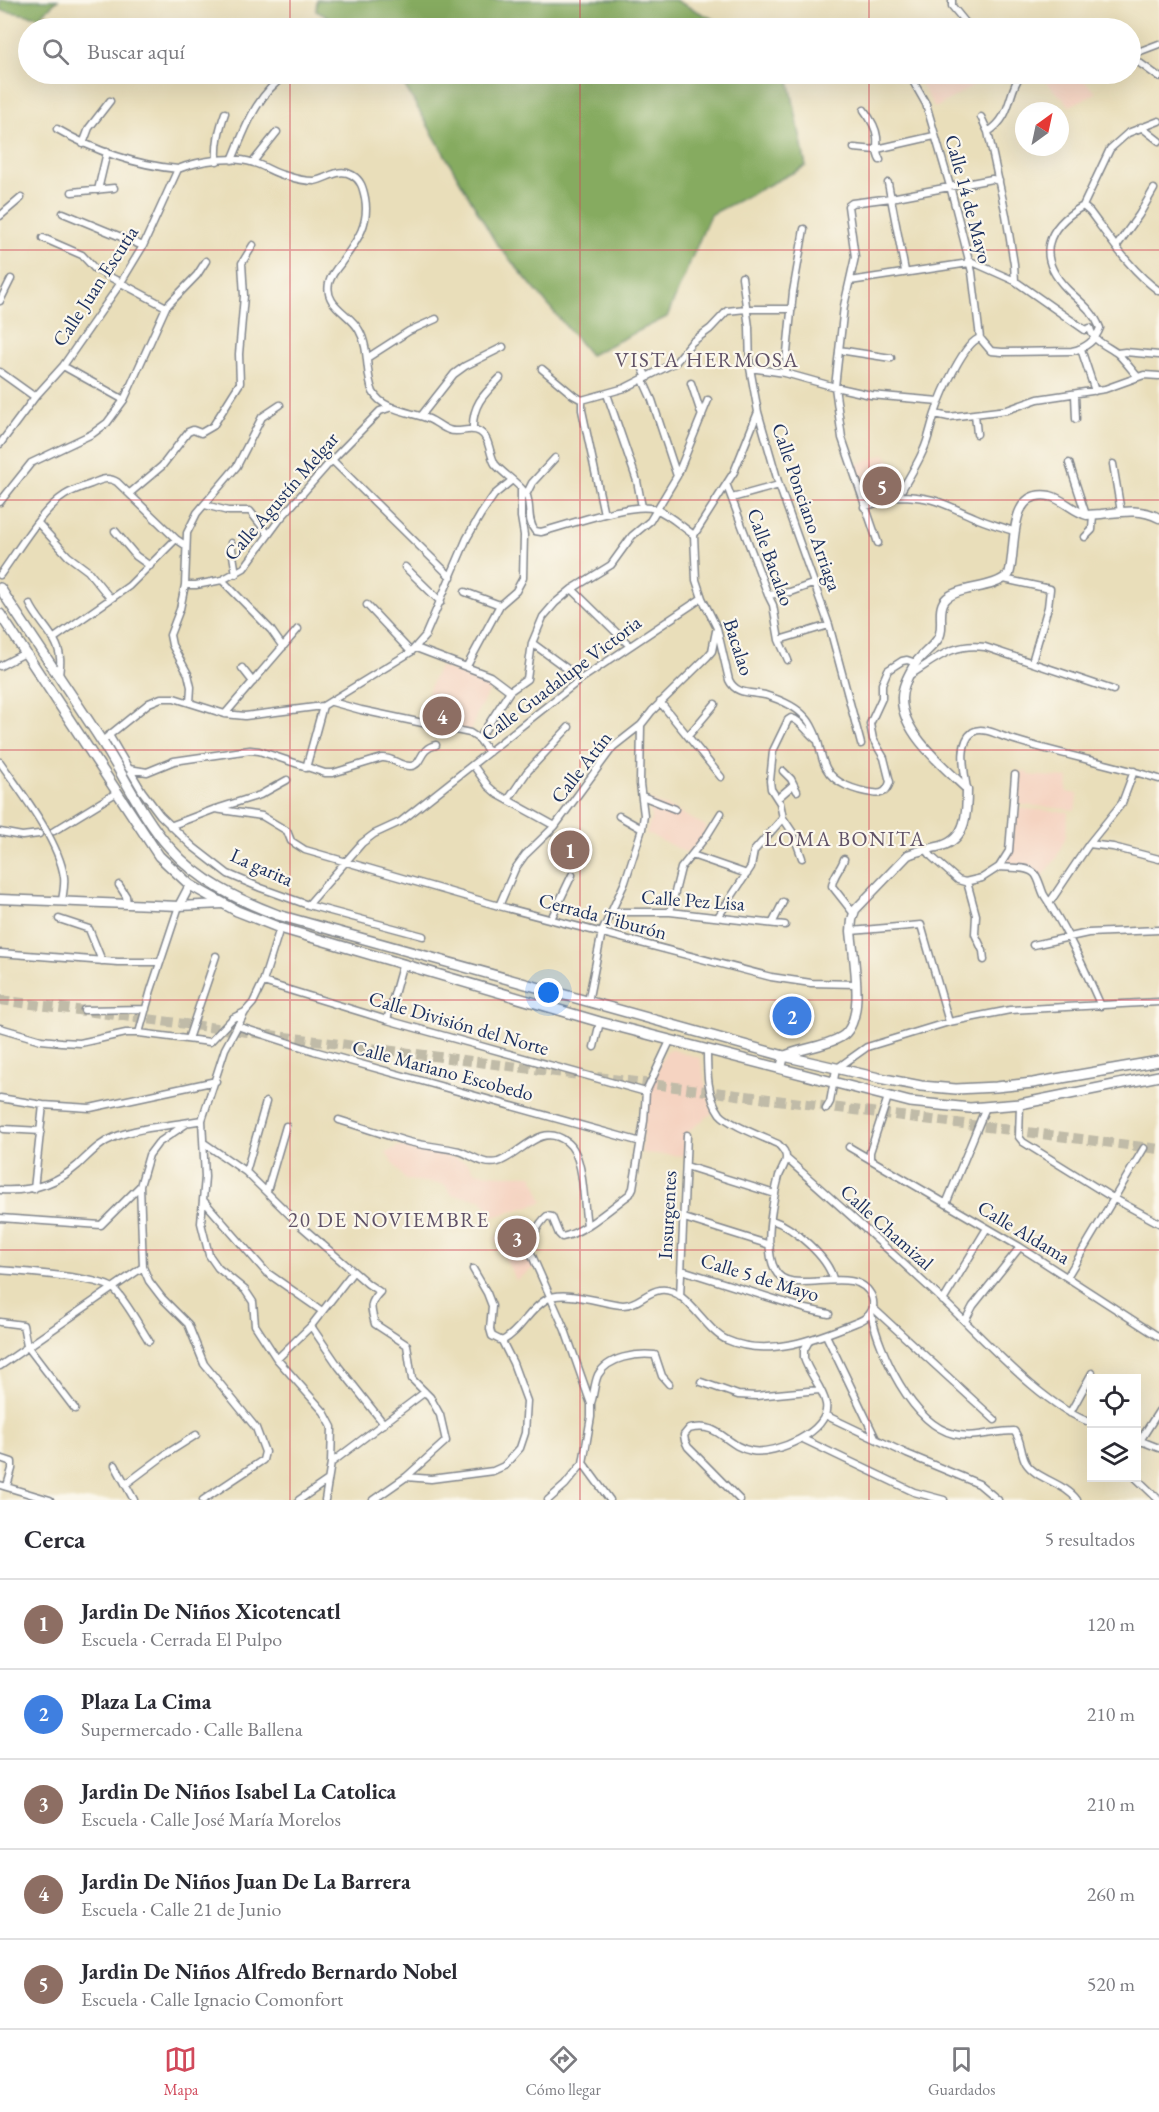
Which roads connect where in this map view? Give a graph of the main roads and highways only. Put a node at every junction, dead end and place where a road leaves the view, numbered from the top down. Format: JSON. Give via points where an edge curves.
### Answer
{"nodes":[{"id":1,"x":0,"y":588,"type":"edge"},
{"id":2,"x":0,"y":614,"type":"edge"},
{"id":3,"x":1159,"y":1061,"type":"edge"},
{"id":4,"x":1159,"y":1076,"type":"edge"},
{"id":5,"x":969,"y":1088,"type":"junction"},
{"id":6,"x":970,"y":1108,"type":"junction"}],
"edges":[{"from":1,"to":5,"type":"main road","via":[[59,678],[106,738],[156,830],[197,873],[233,896],[278,915],[784,1056],[921,1086]]},
{"from":2,"to":6,"type":"main road","via":[[159,856],[190,885],[223,904],[280,928],[600,1022],[888,1097]]},
{"from":3,"to":5,"type":"main road","via":[[1033,1083]]},
{"from":4,"to":6,"type":"main road","via":[[1020,1104]]},
{"from":5,"to":6,"type":"main road"}]}
